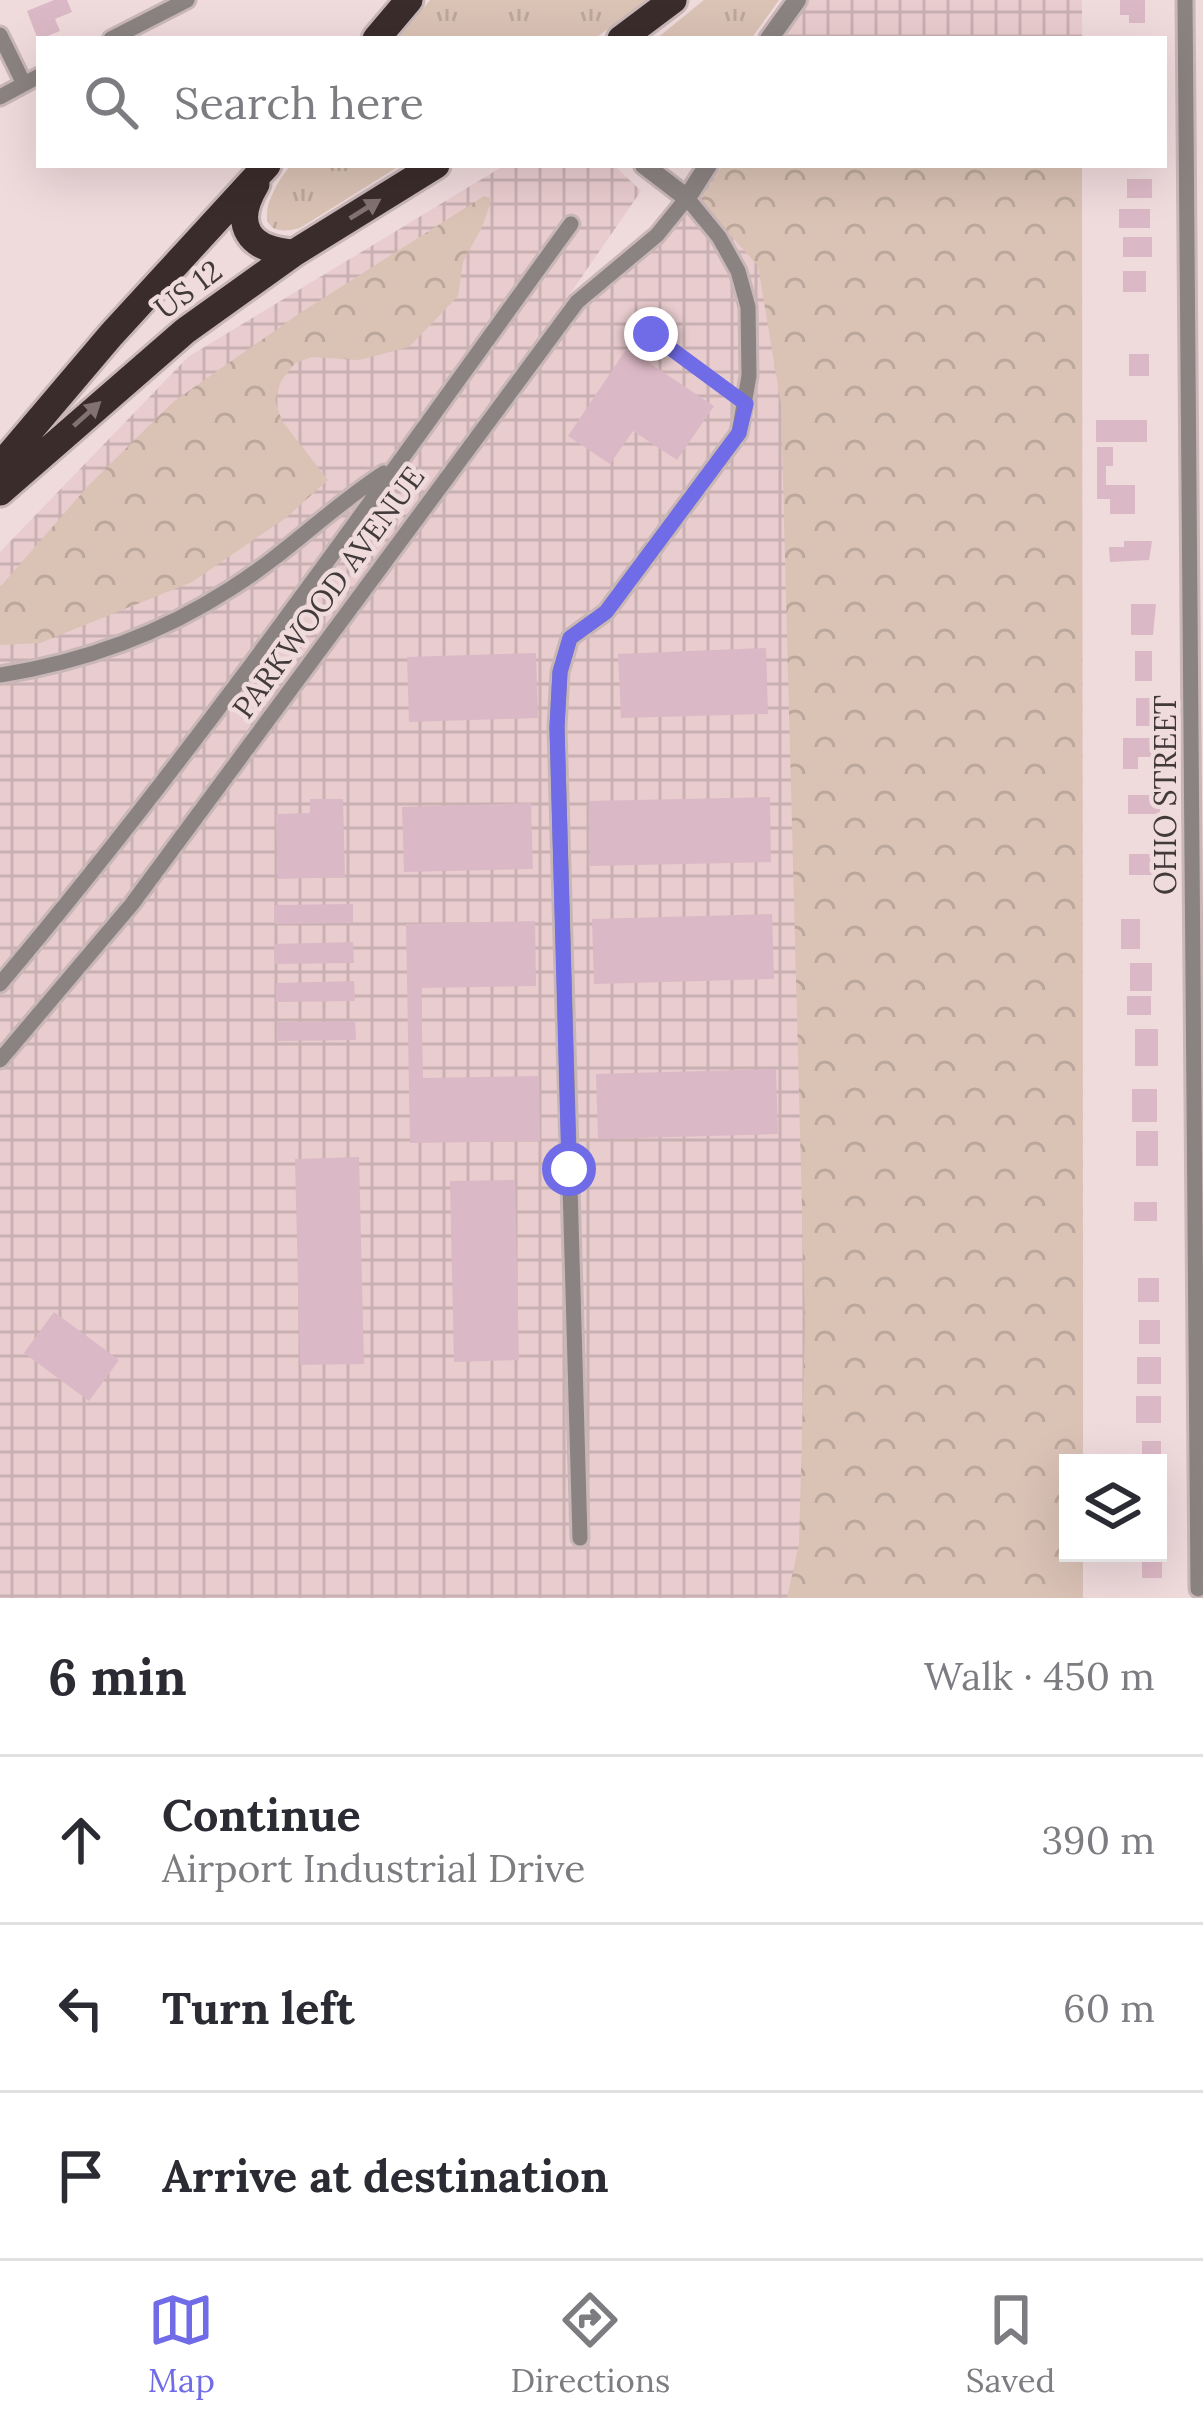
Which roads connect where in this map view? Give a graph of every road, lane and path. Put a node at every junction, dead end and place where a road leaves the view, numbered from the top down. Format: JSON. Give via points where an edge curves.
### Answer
{"nodes":[{"id":1,"x":409,"y":0,"type":"edge"},
{"id":2,"x":673,"y":0,"type":"edge"},
{"id":3,"x":797,"y":0,"type":"edge"},
{"id":4,"x":1185,"y":0,"type":"edge"},
{"id":5,"x":182,"y":1,"type":"edge"},
{"id":6,"x":0,"y":35,"type":"edge"},
{"id":7,"x":117,"y":36,"type":"edge"},
{"id":8,"x":379,"y":36,"type":"edge"},
{"id":9,"x":625,"y":36,"type":"edge"},
{"id":10,"x":771,"y":36,"type":"edge"},
{"id":11,"x":31,"y":80,"type":"edge"},
{"id":12,"x":0,"y":97,"type":"edge"},
{"id":13,"x":264,"y":168,"type":"edge"},
{"id":14,"x":265,"y":168,"type":"edge"},
{"id":15,"x":431,"y":168,"type":"edge"},
{"id":16,"x":648,"y":168,"type":"edge"},
{"id":17,"x":706,"y":168,"type":"edge"},
{"id":18,"x":687,"y":198,"type":"junction"},
{"id":19,"x":571,"y":224,"type":"dead end"},
{"id":20,"x":295,"y":254,"type":"junction"},
{"id":21,"x":651,"y":334,"type":"dead end"},
{"id":22,"x":1196,"y":397,"type":"edge"},
{"id":23,"x":746,"y":404,"type":"junction"},
{"id":24,"x":0,"y":466,"type":"edge"},
{"id":25,"x":395,"y":466,"type":"junction"},
{"id":26,"x":0,"y":492,"type":"edge"},
{"id":27,"x":0,"y":675,"type":"edge"},
{"id":28,"x":0,"y":984,"type":"edge"},
{"id":29,"x":0,"y":1060,"type":"edge"},
{"id":30,"x":580,"y":1538,"type":"dead end"},
{"id":31,"x":1198,"y":1589,"type":"dead end"}],
"edges":[{"from":1,"to":8,"type":"highway"},
{"from":2,"to":9,"type":"highway"},
{"from":3,"to":10,"type":"street"},
{"from":4,"to":22,"type":"street","name":"OHIO STREET"},
{"from":5,"to":7,"type":"street"},
{"from":6,"to":11,"type":"street"},
{"from":11,"to":12,"type":"street"},
{"from":13,"to":24,"type":"highway","name":"US 12","number":"US 12"},
{"from":14,"to":20,"type":"highway","via":[[248,198],[247,231],[261,247]]},
{"from":20,"to":15,"type":"highway","name":"US 12","number":"US 12","one_way":true},
{"from":16,"to":18,"type":"street"},
{"from":17,"to":18,"type":"street","name":"PARKWOOD AVENUE"},
{"from":18,"to":23,"type":"street","via":[[738,271],[750,340]]},
{"from":18,"to":29,"type":"street","name":"PARKWOOD AVENUE","via":[[657,235],[577,302],[133,904]]},
{"from":19,"to":25,"type":"street"},
{"from":26,"to":20,"type":"highway","name":"US 12","number":"US 12","one_way":true,"via":[[185,331]]},
{"from":21,"to":23,"type":"lane"},
{"from":22,"to":31,"type":"street","name":"OHIO STREET"},
{"from":23,"to":30,"type":"street","via":[[739,433],[606,612],[570,638],[560,672]]},
{"from":25,"to":27,"type":"street","via":[[182,617],[119,646]]},
{"from":25,"to":28,"type":"street","via":[[90,878]]}]}
